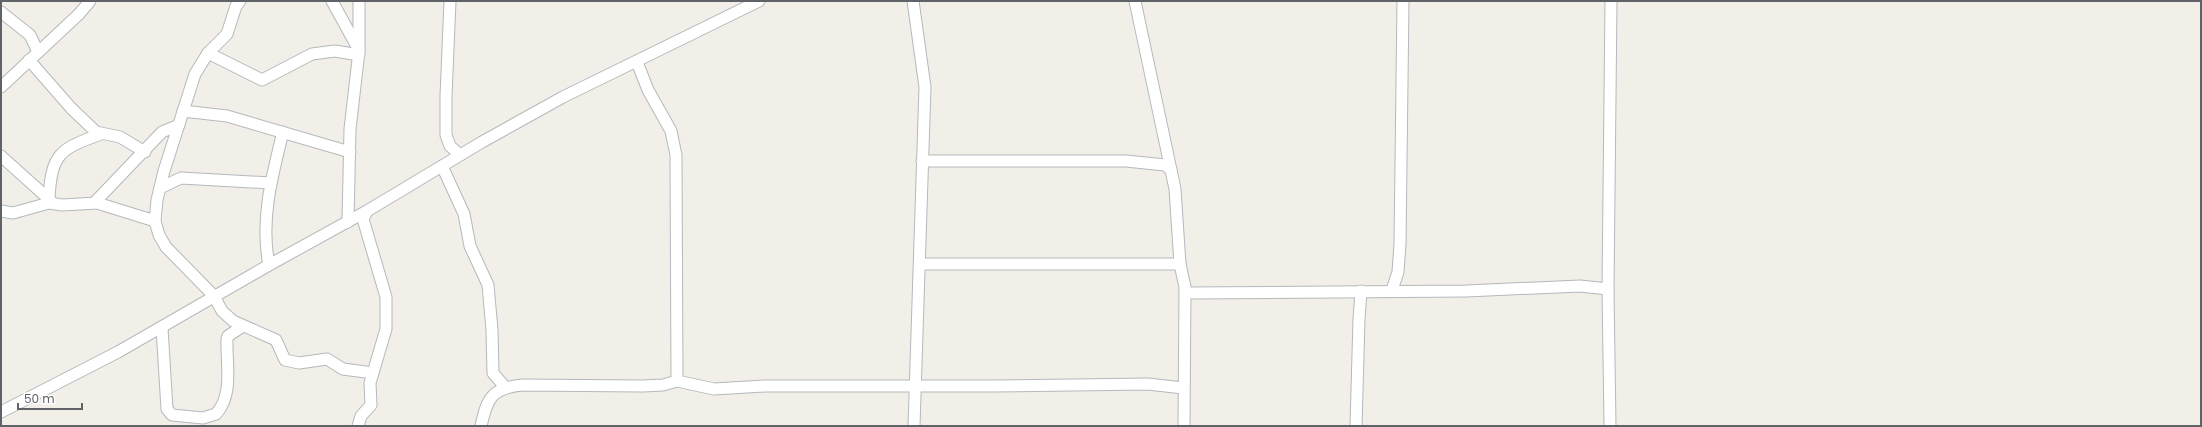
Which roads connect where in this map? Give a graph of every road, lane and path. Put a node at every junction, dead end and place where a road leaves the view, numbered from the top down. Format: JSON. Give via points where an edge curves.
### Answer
{"nodes":[{"id":1,"x":90,"y":1,"type":"edge"},
{"id":2,"x":240,"y":1,"type":"edge"},
{"id":3,"x":332,"y":1,"type":"edge"},
{"id":4,"x":360,"y":1,"type":"edge"},
{"id":5,"x":450,"y":1,"type":"edge"},
{"id":6,"x":759,"y":1,"type":"edge"},
{"id":7,"x":913,"y":1,"type":"edge"},
{"id":8,"x":1135,"y":1,"type":"edge"},
{"id":9,"x":1403,"y":1,"type":"edge"},
{"id":10,"x":1611,"y":1,"type":"edge"},
{"id":11,"x":1,"y":12,"type":"edge"},
{"id":12,"x":13,"y":20,"type":"junction"},
{"id":13,"x":1,"y":23,"type":"edge"},
{"id":14,"x":38,"y":52,"type":"junction"},
{"id":15,"x":208,"y":53,"type":"junction"},
{"id":16,"x":359,"y":53,"type":"junction"},
{"id":17,"x":29,"y":60,"type":"junction"},
{"id":18,"x":637,"y":62,"type":"junction"},
{"id":19,"x":1,"y":87,"type":"edge"},
{"id":20,"x":183,"y":112,"type":"junction"},
{"id":21,"x":179,"y":125,"type":"junction"},
{"id":22,"x":283,"y":132,"type":"junction"},
{"id":23,"x":101,"y":134,"type":"junction"},
{"id":24,"x":145,"y":152,"type":"junction"},
{"id":25,"x":350,"y":152,"type":"junction"},
{"id":26,"x":460,"y":155,"type":"junction"},
{"id":27,"x":1,"y":156,"type":"edge"},
{"id":28,"x":922,"y":161,"type":"junction"},
{"id":29,"x":442,"y":166,"type":"junction"},
{"id":30,"x":1171,"y":170,"type":"junction"},
{"id":31,"x":271,"y":183,"type":"junction"},
{"id":32,"x":160,"y":188,"type":"junction"},
{"id":33,"x":51,"y":201,"type":"junction"},
{"id":34,"x":95,"y":202,"type":"junction"},
{"id":35,"x":1,"y":212,"type":"edge"},
{"id":36,"x":367,"y":212,"type":"junction"},
{"id":37,"x":155,"y":221,"type":"junction"},
{"id":38,"x":348,"y":222,"type":"junction"},
{"id":39,"x":920,"y":264,"type":"junction"},
{"id":40,"x":1180,"y":264,"type":"junction"},
{"id":41,"x":269,"y":265,"type":"junction"},
{"id":42,"x":1608,"y":289,"type":"junction"},
{"id":43,"x":1392,"y":290,"type":"junction"},
{"id":44,"x":1361,"y":291,"type":"junction"},
{"id":45,"x":1185,"y":293,"type":"junction"},
{"id":46,"x":214,"y":296,"type":"junction"},
{"id":47,"x":243,"y":326,"type":"junction"},
{"id":48,"x":162,"y":328,"type":"junction"},
{"id":49,"x":373,"y":373,"type":"junction"},
{"id":50,"x":677,"y":381,"type":"junction"},
{"id":51,"x":916,"y":385,"type":"junction"},
{"id":52,"x":505,"y":387,"type":"junction"},
{"id":53,"x":1183,"y":388,"type":"junction"},
{"id":54,"x":1,"y":412,"type":"edge"},
{"id":55,"x":358,"y":426,"type":"edge"},
{"id":56,"x":481,"y":426,"type":"edge"},
{"id":57,"x":914,"y":426,"type":"edge"},
{"id":58,"x":1184,"y":426,"type":"edge"},
{"id":59,"x":1356,"y":426,"type":"edge"},
{"id":60,"x":1610,"y":426,"type":"edge"}],
"edges":[{"from":1,"to":14,"type":"street"},
{"from":2,"to":15,"type":"street","via":[[227,34]]},
{"from":3,"to":16,"type":"street"},
{"from":4,"to":16,"type":"street"},
{"from":5,"to":26,"type":"street","via":[[446,135],[450,146]]},
{"from":6,"to":18,"type":"street"},
{"from":7,"to":28,"type":"street","via":[[925,87]]},
{"from":8,"to":30,"type":"street"},
{"from":9,"to":43,"type":"street","via":[[1400,244],[1398,272]]},
{"from":10,"to":42,"type":"street"},
{"from":11,"to":12,"type":"street"},
{"from":12,"to":13,"type":"street"},
{"from":12,"to":14,"type":"street","via":[[30,35]]},
{"from":14,"to":17,"type":"street"},
{"from":15,"to":16,"type":"street","via":[[262,80],[312,54],[335,51]]},
{"from":15,"to":20,"type":"street","via":[[195,74]]},
{"from":16,"to":25,"type":"street","via":[[350,129]]},
{"from":17,"to":19,"type":"street"},
{"from":17,"to":23,"type":"street","via":[[71,108]]},
{"from":18,"to":26,"type":"street","via":[[564,97]]},
{"from":18,"to":50,"type":"street","via":[[648,90],[671,131],[676,155]]},
{"from":20,"to":21,"type":"street"},
{"from":20,"to":22,"type":"street","via":[[227,116]]},
{"from":21,"to":24,"type":"street","via":[[162,132]]},
{"from":21,"to":32,"type":"street"},
{"from":22,"to":25,"type":"street"},
{"from":22,"to":31,"type":"street"},
{"from":23,"to":24,"type":"street","via":[[120,137]]},
{"from":23,"to":33,"type":"street","via":[[76,144],[57,157],[51,172]]},
{"from":24,"to":34,"type":"street"},
{"from":25,"to":38,"type":"street"},
{"from":26,"to":29,"type":"street"},
{"from":27,"to":33,"type":"street"},
{"from":28,"to":30,"type":"street","via":[[1126,161],[1165,165]]},
{"from":28,"to":39,"type":"street"},
{"from":29,"to":36,"type":"street"},
{"from":29,"to":52,"type":"street","via":[[464,214],[470,246],[488,285],[493,373]]},
{"from":30,"to":40,"type":"street","via":[[1176,189]]},
{"from":31,"to":32,"type":"street","via":[[181,178]]},
{"from":31,"to":41,"type":"street","via":[[266,212]]},
{"from":32,"to":37,"type":"street"},
{"from":33,"to":34,"type":"street"},
{"from":33,"to":35,"type":"street","via":[[13,213]]},
{"from":34,"to":37,"type":"street"},
{"from":36,"to":38,"type":"street"},
{"from":36,"to":49,"type":"street","via":[[363,219],[386,297],[386,329]]},
{"from":37,"to":46,"type":"street","via":[[166,248]]},
{"from":38,"to":41,"type":"street"},
{"from":39,"to":40,"type":"street"},
{"from":39,"to":51,"type":"street"},
{"from":40,"to":45,"type":"street"},
{"from":41,"to":46,"type":"street"},
{"from":42,"to":43,"type":"street","via":[[1580,286],[1466,291]]},
{"from":42,"to":60,"type":"street"},
{"from":43,"to":44,"type":"street"},
{"from":44,"to":45,"type":"street"},
{"from":44,"to":59,"type":"street"},
{"from":45,"to":53,"type":"street"},
{"from":46,"to":47,"type":"street","via":[[222,311]]},
{"from":46,"to":48,"type":"street"},
{"from":47,"to":48,"type":"street","via":[[227,339],[225,397],[216,414],[203,418],[172,415],[167,409]]},
{"from":47,"to":49,"type":"street","via":[[276,340],[282,357],[289,362],[328,359],[343,368]]},
{"from":48,"to":54,"type":"street"},
{"from":49,"to":55,"type":"street","via":[[369,389],[372,396],[371,405],[361,416]]},
{"from":50,"to":51,"type":"street","via":[[714,389]]},
{"from":50,"to":52,"type":"street","via":[[643,386]]},
{"from":51,"to":53,"type":"street","via":[[1148,384]]},
{"from":51,"to":57,"type":"street"},
{"from":52,"to":56,"type":"street","via":[[491,397]]},
{"from":53,"to":58,"type":"street"}]}
